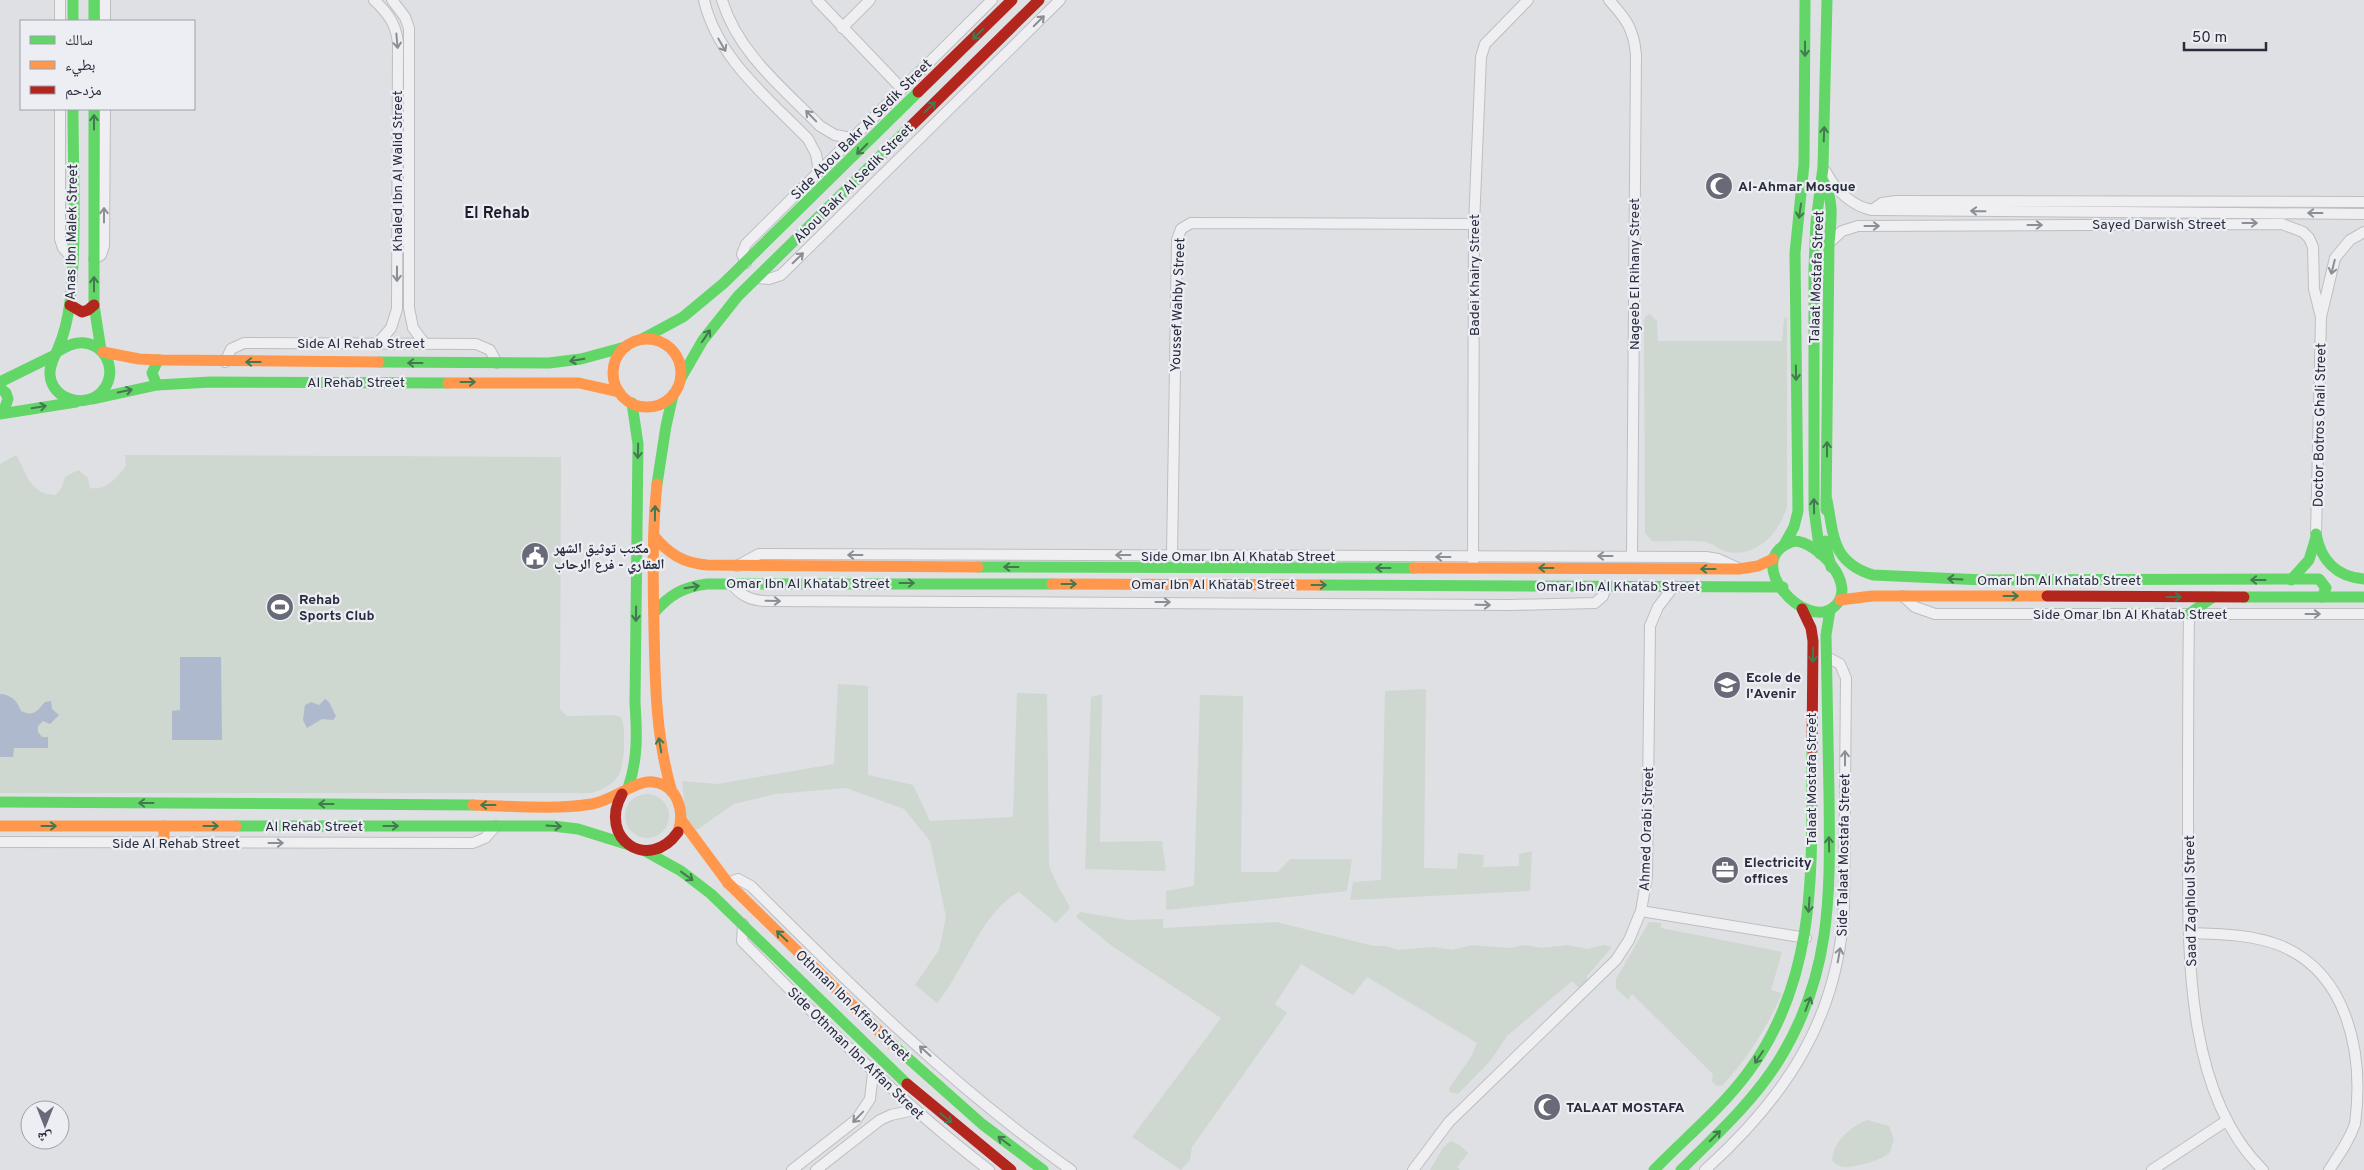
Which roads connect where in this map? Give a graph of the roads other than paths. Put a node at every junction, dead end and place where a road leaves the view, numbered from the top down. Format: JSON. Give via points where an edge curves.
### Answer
{"nodes":[{"id":1,"x":60,"y":0,"type":"edge"},
{"id":2,"x":73,"y":0,"type":"edge"},
{"id":3,"x":94,"y":0,"type":"edge"},
{"id":4,"x":105,"y":0,"type":"edge"},
{"id":5,"x":374,"y":0,"type":"edge"},
{"id":6,"x":392,"y":0,"type":"edge"},
{"id":7,"x":704,"y":0,"type":"edge"},
{"id":8,"x":722,"y":0,"type":"edge"},
{"id":9,"x":817,"y":0,"type":"edge"},
{"id":10,"x":870,"y":0,"type":"edge"},
{"id":11,"x":992,"y":0,"type":"edge"},
{"id":12,"x":1012,"y":0,"type":"edge"},
{"id":13,"x":1038,"y":0,"type":"edge"},
{"id":14,"x":1060,"y":0,"type":"edge"},
{"id":15,"x":1528,"y":0,"type":"edge"},
{"id":16,"x":1609,"y":0,"type":"edge"},
{"id":17,"x":1805,"y":0,"type":"edge"},
{"id":18,"x":1827,"y":0,"type":"edge"},
{"id":19,"x":60,"y":20,"type":"edge"},
{"id":20,"x":73,"y":20,"type":"edge"},
{"id":21,"x":94,"y":20,"type":"edge"},
{"id":22,"x":105,"y":20,"type":"edge"},
{"id":23,"x":842,"y":28,"type":"junction"},
{"id":24,"x":1806,"y":29,"type":"junction"},
{"id":25,"x":1827,"y":29,"type":"junction"},
{"id":26,"x":902,"y":90,"type":"junction"},
{"id":27,"x":60,"y":110,"type":"edge"},
{"id":28,"x":73,"y":110,"type":"edge"},
{"id":29,"x":94,"y":110,"type":"edge"},
{"id":30,"x":105,"y":110,"type":"edge"},
{"id":31,"x":852,"y":138,"type":"junction"},
{"id":32,"x":819,"y":171,"type":"junction"},
{"id":33,"x":1822,"y":173,"type":"junction"},
{"id":34,"x":397,"y":191,"type":"junction"},
{"id":35,"x":410,"y":192,"type":"junction"},
{"id":36,"x":2180,"y":202,"type":"junction"},
{"id":37,"x":2340,"y":202,"type":"junction"},
{"id":38,"x":2364,"y":202,"type":"edge"},
{"id":39,"x":1872,"y":210,"type":"junction"},
{"id":40,"x":2340,"y":213,"type":"junction"},
{"id":41,"x":2180,"y":214,"type":"junction"},
{"id":42,"x":2364,"y":214,"type":"edge"},
{"id":43,"x":1474,"y":224,"type":"junction"},
{"id":44,"x":2364,"y":232,"type":"edge"},
{"id":45,"x":1830,"y":243,"type":"junction"},
{"id":46,"x":73,"y":259,"type":"junction"},
{"id":47,"x":94,"y":259,"type":"junction"},
{"id":48,"x":746,"y":263,"type":"junction"},
{"id":49,"x":757,"y":278,"type":"junction"},
{"id":50,"x":70,"y":305,"type":"junction"},
{"id":51,"x":94,"y":305,"type":"junction"},
{"id":52,"x":2321,"y":316,"type":"junction"},
{"id":53,"x":642,"y":339,"type":"junction"},
{"id":54,"x":378,"y":343,"type":"junction"},
{"id":55,"x":425,"y":344,"type":"junction"},
{"id":56,"x":624,"y":347,"type":"junction"},
{"id":57,"x":102,"y":351,"type":"junction"},
{"id":58,"x":56,"y":354,"type":"junction"},
{"id":59,"x":158,"y":360,"type":"junction"},
{"id":60,"x":225,"y":362,"type":"junction"},
{"id":61,"x":497,"y":363,"type":"junction"},
{"id":62,"x":681,"y":378,"type":"junction"},
{"id":63,"x":0,"y":382,"type":"edge"},
{"id":64,"x":157,"y":385,"type":"junction"},
{"id":65,"x":0,"y":388,"type":"edge"},
{"id":66,"x":619,"y":392,"type":"junction"},
{"id":67,"x":673,"y":395,"type":"junction"},
{"id":68,"x":93,"y":399,"type":"junction"},
{"id":69,"x":78,"y":402,"type":"junction"},
{"id":70,"x":632,"y":403,"type":"junction"},
{"id":71,"x":2,"y":413,"type":"edge"},
{"id":72,"x":1827,"y":500,"type":"junction"},
{"id":73,"x":2316,"y":534,"type":"junction"},
{"id":74,"x":654,"y":536,"type":"junction"},
{"id":75,"x":1784,"y":545,"type":"junction"},
{"id":76,"x":1820,"y":554,"type":"junction"},
{"id":77,"x":1172,"y":555,"type":"junction"},
{"id":78,"x":1632,"y":556,"type":"junction"},
{"id":79,"x":1773,"y":559,"type":"junction"},
{"id":80,"x":1473,"y":563,"type":"junction"},
{"id":81,"x":737,"y":566,"type":"junction"},
{"id":82,"x":1831,"y":567,"type":"junction"},
{"id":83,"x":1245,"y":568,"type":"junction"},
{"id":84,"x":1739,"y":569,"type":"junction"},
{"id":85,"x":2364,"y":578,"type":"edge"},
{"id":86,"x":2291,"y":580,"type":"junction"},
{"id":87,"x":731,"y":583,"type":"junction"},
{"id":88,"x":1245,"y":585,"type":"junction"},
{"id":89,"x":1606,"y":586,"type":"junction"},
{"id":90,"x":1674,"y":586,"type":"junction"},
{"id":91,"x":1783,"y":587,"type":"junction"},
{"id":92,"x":1903,"y":596,"type":"junction"},
{"id":93,"x":2214,"y":597,"type":"junction"},
{"id":94,"x":2322,"y":597,"type":"junction"},
{"id":95,"x":2364,"y":597,"type":"edge"},
{"id":96,"x":1840,"y":600,"type":"junction"},
{"id":97,"x":1802,"y":609,"type":"junction"},
{"id":98,"x":1830,"y":610,"type":"junction"},
{"id":99,"x":654,"y":614,"type":"junction"},
{"id":100,"x":2189,"y":614,"type":"junction"},
{"id":101,"x":2364,"y":614,"type":"edge"},
{"id":102,"x":1827,"y":656,"type":"junction"},
{"id":103,"x":1828,"y":765,"type":"junction"},
{"id":104,"x":1811,"y":766,"type":"junction"},
{"id":105,"x":625,"y":791,"type":"junction"},
{"id":106,"x":672,"y":792,"type":"junction"},
{"id":107,"x":2,"y":802,"type":"edge"},
{"id":108,"x":682,"y":821,"type":"junction"},
{"id":109,"x":1,"y":826,"type":"edge"},
{"id":110,"x":164,"y":826,"type":"junction"},
{"id":111,"x":496,"y":826,"type":"junction"},
{"id":112,"x":0,"y":842,"type":"edge"},
{"id":113,"x":164,"y":842,"type":"junction"},
{"id":114,"x":626,"y":844,"type":"junction"},
{"id":115,"x":645,"y":851,"type":"junction"},
{"id":116,"x":728,"y":883,"type":"junction"},
{"id":117,"x":1641,"y":912,"type":"junction"},
{"id":118,"x":743,"y":924,"type":"junction"},
{"id":119,"x":2189,"y":933,"type":"junction"},
{"id":120,"x":1806,"y":938,"type":"junction"},
{"id":121,"x":917,"y":1068,"type":"junction"},
{"id":122,"x":873,"y":1073,"type":"junction"},
{"id":123,"x":904,"y":1082,"type":"junction"},
{"id":124,"x":914,"y":1110,"type":"junction"},
{"id":125,"x":2226,"y":1121,"type":"junction"},
{"id":126,"x":792,"y":1170,"type":"edge"},
{"id":127,"x":816,"y":1170,"type":"edge"},
{"id":128,"x":989,"y":1170,"type":"edge"},
{"id":129,"x":1011,"y":1170,"type":"edge"},
{"id":130,"x":1043,"y":1170,"type":"edge"},
{"id":131,"x":1071,"y":1170,"type":"edge"},
{"id":132,"x":1413,"y":1170,"type":"edge"},
{"id":133,"x":1654,"y":1170,"type":"edge"},
{"id":134,"x":1681,"y":1170,"type":"edge"},
{"id":135,"x":1705,"y":1170,"type":"edge"},
{"id":136,"x":2152,"y":1170,"type":"edge"},
{"id":137,"x":2263,"y":1170,"type":"edge"},
{"id":138,"x":2329,"y":1170,"type":"edge"}],
"edges":[{"from":1,"to":19,"type":"street"},
{"from":2,"to":20,"type":"street"},
{"from":3,"to":21,"type":"street"},
{"from":4,"to":22,"type":"street"},
{"from":5,"to":34,"type":"street","name":"Khaled Ibn Al Walid Street","one_way":true,"via":[[389,16],[397,34]]},
{"from":6,"to":35,"type":"street","name":"Khaled Ibn Al Walid Street","via":[[405,17],[409,33]]},
{"from":7,"to":32,"type":"street","one_way":true,"via":[[712,27],[727,54],[808,139],[816,154]]},
{"from":31,"to":8,"type":"street","one_way":true,"via":[[835,135],[820,126],[746,50]]},
{"from":9,"to":23,"type":"street"},
{"from":10,"to":23,"type":"street"},
{"from":11,"to":26,"type":"street","name":"Side Abou Bakr Al Sedik Street"},
{"from":12,"to":48,"type":"street","name":"Abou Bakr Al Sedik Street","one_way":true},
{"from":49,"to":13,"type":"street","name":"Abou Bakr Al Sedik Street","one_way":true},
{"from":49,"to":14,"type":"street","one_way":true,"via":[[781,275]]},
{"from":15,"to":43,"type":"street","name":"Badei Khairy Street","via":[[1485,44],[1483,50]]},
{"from":16,"to":78,"type":"street","name":"Nageeb El Rihany Street","via":[[1623,15],[1635,36],[1636,55]]},
{"from":17,"to":24,"type":"street","name":"Talaat Mostafa Street"},
{"from":18,"to":25,"type":"street","name":"Talaat Mostafa Street"},
{"from":23,"to":26,"type":"street"},
{"from":24,"to":25,"type":"street"},
{"from":24,"to":75,"type":"street","name":"Talaat Mostafa Street","one_way":true,"via":[[1804,164],[1795,253],[1798,511]]},
{"from":33,"to":25,"type":"street","name":"Talaat Mostafa Street","one_way":true},
{"from":26,"to":31,"type":"street","name":"Side Abou Bakr Al Sedik Street"},
{"from":27,"to":46,"type":"street","via":[[60,239]]},
{"from":28,"to":46,"type":"street","name":"Anas Ibn Malek Street"},
{"from":47,"to":29,"type":"street","name":"Anas Ibn Malek Street","one_way":true},
{"from":47,"to":30,"type":"street","one_way":true,"via":[[101,255],[104,246]]},
{"from":31,"to":32,"type":"street","name":"Side Abou Bakr Al Sedik Street"},
{"from":32,"to":48,"type":"street","name":"Side Abou Bakr Al Sedik Street","via":[[746,244],[742,254]]},
{"from":33,"to":39,"type":"street","name":"Sayed Darwish Street","via":[[1856,205]]},
{"from":33,"to":45,"type":"street","via":[[1832,201]]},
{"from":76,"to":33,"type":"street","name":"Talaat Mostafa Street","one_way":true,"via":[[1814,509],[1814,268]]},
{"from":34,"to":35,"type":"street"},
{"from":34,"to":54,"type":"street","name":"Khaled Ibn Al Walid Street","one_way":true,"via":[[397,309],[390,328]]},
{"from":35,"to":55,"type":"street","name":"Khaled Ibn Al Walid Street","via":[[410,318]]},
{"from":36,"to":37,"type":"street"},
{"from":36,"to":39,"type":"street","via":[[1896,201],[1882,203]]},
{"from":36,"to":41,"type":"street"},
{"from":37,"to":38,"type":"street"},
{"from":37,"to":40,"type":"street"},
{"from":41,"to":39,"type":"street","name":"Sayed Darwish Street","one_way":true},
{"from":40,"to":41,"type":"street","name":"Sayed Darwish Street","one_way":true},
{"from":40,"to":42,"type":"street","name":"Sayed Darwish Street"},
{"from":43,"to":77,"type":"street","name":"Youssef Wahby Street","via":[[1191,223],[1181,229],[1176,240]]},
{"from":43,"to":80,"type":"street","name":"Badei Khairy Street"},
{"from":44,"to":52,"type":"street","one_way":true,"via":[[2350,240],[2335,258]]},
{"from":45,"to":52,"type":"street","name":"Sayed Darwish Street","one_way":true,"via":[[1842,231],[1858,226],[2282,224],[2296,228],[2309,238],[2313,247],[2316,297]]},
{"from":72,"to":45,"type":"street","one_way":true},
{"from":46,"to":50,"type":"street","name":"Anas Ibn Malek Street"},
{"from":51,"to":47,"type":"street","name":"Anas Ibn Malek Street","one_way":true},
{"from":48,"to":53,"type":"street","name":"Abou Bakr Al Sedik Street","via":[[696,307]]},
{"from":62,"to":49,"type":"street","name":"Abou Bakr Al Sedik Street","one_way":true,"via":[[712,327]]},
{"from":50,"to":51,"type":"street","via":[[77,312],[92,309]]},
{"from":50,"to":58,"type":"street","name":"Anas Ibn Malek Street"},
{"from":51,"to":57,"type":"street","name":"Anas Ibn Malek Street"},
{"from":52,"to":73,"type":"street","name":"Doctor Botros Ghali Street"},
{"from":53,"to":56,"type":"street"},
{"from":53,"to":62,"type":"street","via":[[666,344],[678,359]]},
{"from":54,"to":55,"type":"street","name":"Side Al Rehab Street"},
{"from":54,"to":60,"type":"street","name":"Side Al Rehab Street","via":[[244,343],[231,349]]},
{"from":55,"to":61,"type":"street","name":"Side Al Rehab Street","via":[[483,346],[490,350]]},
{"from":56,"to":61,"type":"street","name":"Al Rehab Street","one_way":true,"via":[[564,362]]},
{"from":56,"to":66,"type":"street","via":[[614,364],[613,374]]},
{"from":57,"to":58,"type":"street","via":[[87,342],[78,342],[70,343]]},
{"from":57,"to":59,"type":"street","name":"Al Rehab Street"},
{"from":57,"to":68,"type":"street","via":[[110,374],[105,389]]},
{"from":58,"to":63,"type":"street"},
{"from":58,"to":69,"type":"street","via":[[50,370],[53,385],[63,397]]},
{"from":59,"to":60,"type":"street","name":"Al Rehab Street"},
{"from":59,"to":64,"type":"street","via":[[152,370]]},
{"from":61,"to":60,"type":"street","name":"Al Rehab Street","one_way":true},
{"from":62,"to":67,"type":"street"},
{"from":64,"to":66,"type":"street","name":"Al Rehab Street","one_way":true,"via":[[211,382],[579,383]]},
{"from":68,"to":64,"type":"street","name":"Al Rehab Street","one_way":true},
{"from":65,"to":71,"type":"street","via":[[9,399],[8,407]]},
{"from":66,"to":70,"type":"street"},
{"from":67,"to":70,"type":"street","via":[[650,407]]},
{"from":74,"to":67,"type":"street","one_way":true,"via":[[657,472]]},
{"from":68,"to":69,"type":"street"},
{"from":71,"to":69,"type":"street","one_way":true},
{"from":70,"to":105,"type":"street","one_way":true,"via":[[638,444],[637,747],[634,774]]},
{"from":72,"to":82,"type":"street","via":[[1824,538]]},
{"from":86,"to":72,"type":"street","name":"Omar Ibn Al Khatab Street","one_way":true,"via":[[1984,580],[1873,575],[1856,570],[1838,552],[1832,536]]},
{"from":73,"to":85,"type":"street","via":[[2322,555],[2331,566],[2344,575]]},
{"from":73,"to":86,"type":"street","via":[[2309,560]]},
{"from":74,"to":81,"type":"street","name":"Omar Ibn Al Khatab Street","via":[[674,558],[689,564]]},
{"from":74,"to":99,"type":"street"},
{"from":75,"to":76,"type":"street","via":[[1795,541],[1806,543]]},
{"from":75,"to":79,"type":"street"},
{"from":76,"to":82,"type":"street"},
{"from":80,"to":77,"type":"street","name":"Side Omar Ibn Al Khatab Street","one_way":true},
{"from":77,"to":81,"type":"street","name":"Side Omar Ibn Al Khatab Street","one_way":true,"via":[[759,554]]},
{"from":78,"to":80,"type":"street","name":"Side Omar Ibn Al Khatab Street","one_way":true},
{"from":78,"to":84,"type":"street","name":"Side Omar Ibn Al Khatab Street","via":[[1706,557]]},
{"from":79,"to":84,"type":"street","name":"Omar Ibn Al Khatab Street"},
{"from":79,"to":91,"type":"street","via":[[1773,572]]},
{"from":80,"to":83,"type":"street","name":"Omar Ibn Al Khatab Street","one_way":true},
{"from":84,"to":80,"type":"street","name":"Omar Ibn Al Khatab Street","one_way":true},
{"from":83,"to":81,"type":"street","name":"Omar Ibn Al Khatab Street","one_way":true},
{"from":82,"to":96,"type":"street","via":[[1842,584]]},
{"from":83,"to":88,"type":"street"},
{"from":86,"to":94,"type":"street","name":"Omar Ibn Al Khatab Street","via":[[2322,581],[2326,591]]},
{"from":87,"to":88,"type":"street","name":"Omar Ibn Al Khatab Street","one_way":true},
{"from":87,"to":89,"type":"street","one_way":true,"via":[[746,597],[765,601],[1500,605],[1595,603],[1603,596]]},
{"from":99,"to":87,"type":"street","name":"Omar Ibn Al Khatab Street","one_way":true,"via":[[680,589]]},
{"from":88,"to":89,"type":"street","name":"Omar Ibn Al Khatab Street","one_way":true},
{"from":89,"to":90,"type":"street","name":"Omar Ibn Al Khatab Street"},
{"from":90,"to":91,"type":"street","name":"Omar Ibn Al Khatab Street"},
{"from":90,"to":117,"type":"street","name":"Ahmed Orabi Street","via":[[1658,607],[1650,626],[1647,876]]},
{"from":91,"to":97,"type":"street"},
{"from":92,"to":93,"type":"street","name":"Omar Ibn Al Khatab Street","one_way":true},
{"from":92,"to":96,"type":"street","name":"Omar Ibn Al Khatab Street","via":[[1863,596]]},
{"from":92,"to":100,"type":"street","name":"Side Omar Ibn Al Khatab Street","via":[[1914,607],[1935,614]]},
{"from":93,"to":94,"type":"street","name":"Omar Ibn Al Khatab Street"},
{"from":93,"to":100,"type":"street"},
{"from":94,"to":95,"type":"street","name":"Omar Ibn Al Khatab Street"},
{"from":96,"to":98,"type":"street"},
{"from":97,"to":98,"type":"street","via":[[1819,614]]},
{"from":97,"to":104,"type":"street","name":"Talaat Mostafa Street","one_way":true,"via":[[1813,641]]},
{"from":98,"to":102,"type":"street","name":"Talaat Mostafa Street"},
{"from":106,"to":99,"type":"street","one_way":true,"via":[[656,725]]},
{"from":100,"to":101,"type":"street","name":"Side Omar Ibn Al Khatab Street","one_way":true},
{"from":100,"to":119,"type":"street","name":"Saad Zaghloul Street"},
{"from":102,"to":103,"type":"street","name":"Talaat Mostafa Street"},
{"from":135,"to":102,"type":"street","name":"Side Talaat Mostafa Street","one_way":true,"via":[[1752,1123],[1791,1074],[1809,1043],[1834,980],[1844,906],[1846,678],[1840,664]]},
{"from":103,"to":104,"type":"street"},
{"from":134,"to":103,"type":"street","name":"Talaat Mostafa Street","one_way":true,"via":[[1764,1082],[1794,1034],[1813,990],[1827,926],[1830,887]]},
{"from":104,"to":120,"type":"street","name":"Talaat Mostafa Street","one_way":true,"via":[[1811,887]]},
{"from":105,"to":106,"type":"street","via":[[646,782]]},
{"from":105,"to":107,"type":"street","name":"Al Rehab Street","one_way":true,"via":[[597,804],[575,806]]},
{"from":105,"to":114,"type":"street","via":[[617,802],[613,820],[615,829]]},
{"from":106,"to":108,"type":"street","via":[[680,805]]},
{"from":107,"to":109,"type":"street"},
{"from":108,"to":115,"type":"street","via":[[679,831],[665,846]]},
{"from":108,"to":116,"type":"street","name":"Othman Ibn Affan Street"},
{"from":109,"to":110,"type":"street","name":"Al Rehab Street","one_way":true},
{"from":110,"to":111,"type":"street","name":"Al Rehab Street","one_way":true},
{"from":110,"to":113,"type":"street"},
{"from":113,"to":111,"type":"street","name":"Side Al Rehab Street","one_way":true,"via":[[473,842],[486,838]]},
{"from":111,"to":114,"type":"street","name":"Al Rehab Street","one_way":true,"via":[[578,829]]},
{"from":112,"to":113,"type":"street","name":"Side Al Rehab Street"},
{"from":114,"to":115,"type":"street"},
{"from":115,"to":118,"type":"street","name":"Othman Ibn Affan Street","one_way":true,"via":[[697,883]]},
{"from":121,"to":116,"type":"street","name":"Othman Ibn Affan Street","one_way":true},
{"from":131,"to":116,"type":"street","one_way":true,"via":[[999,1118],[848,982],[751,886],[738,879]]},
{"from":117,"to":120,"type":"street"},
{"from":117,"to":132,"type":"street","name":"Ahmed Orabi Street","via":[[1629,940],[1606,972],[1449,1122]]},
{"from":118,"to":122,"type":"street","name":"Side Othman Ibn Affan Street","via":[[742,941]]},
{"from":118,"to":123,"type":"street","name":"Othman Ibn Affan Street"},
{"from":119,"to":125,"type":"street","name":"Saad Zaghloul Street","via":[[2194,1000],[2202,1048]]},
{"from":119,"to":138,"type":"street","via":[[2234,935],[2280,945],[2307,961],[2342,998],[2356,1036],[2361,1062],[2360,1087],[2354,1124],[2345,1146]]},
{"from":120,"to":133,"type":"street","name":"Talaat Mostafa Street","one_way":true,"via":[[1793,989],[1767,1044],[1726,1098]]},
{"from":121,"to":123,"type":"street"},
{"from":130,"to":121,"type":"street","name":"Othman Ibn Affan Street","one_way":true,"via":[[982,1124]]},
{"from":122,"to":124,"type":"street","name":"Side Othman Ibn Affan Street"},
{"from":122,"to":126,"type":"street","one_way":true,"via":[[870,1099],[856,1120]]},
{"from":123,"to":129,"type":"street","name":"Othman Ibn Affan Street","one_way":true},
{"from":124,"to":127,"type":"street","via":[[880,1120]]},
{"from":124,"to":128,"type":"street","name":"Side Othman Ibn Affan Street"},
{"from":125,"to":136,"type":"street"},
{"from":125,"to":137,"type":"street","name":"Saad Zaghloul Street"}]}
